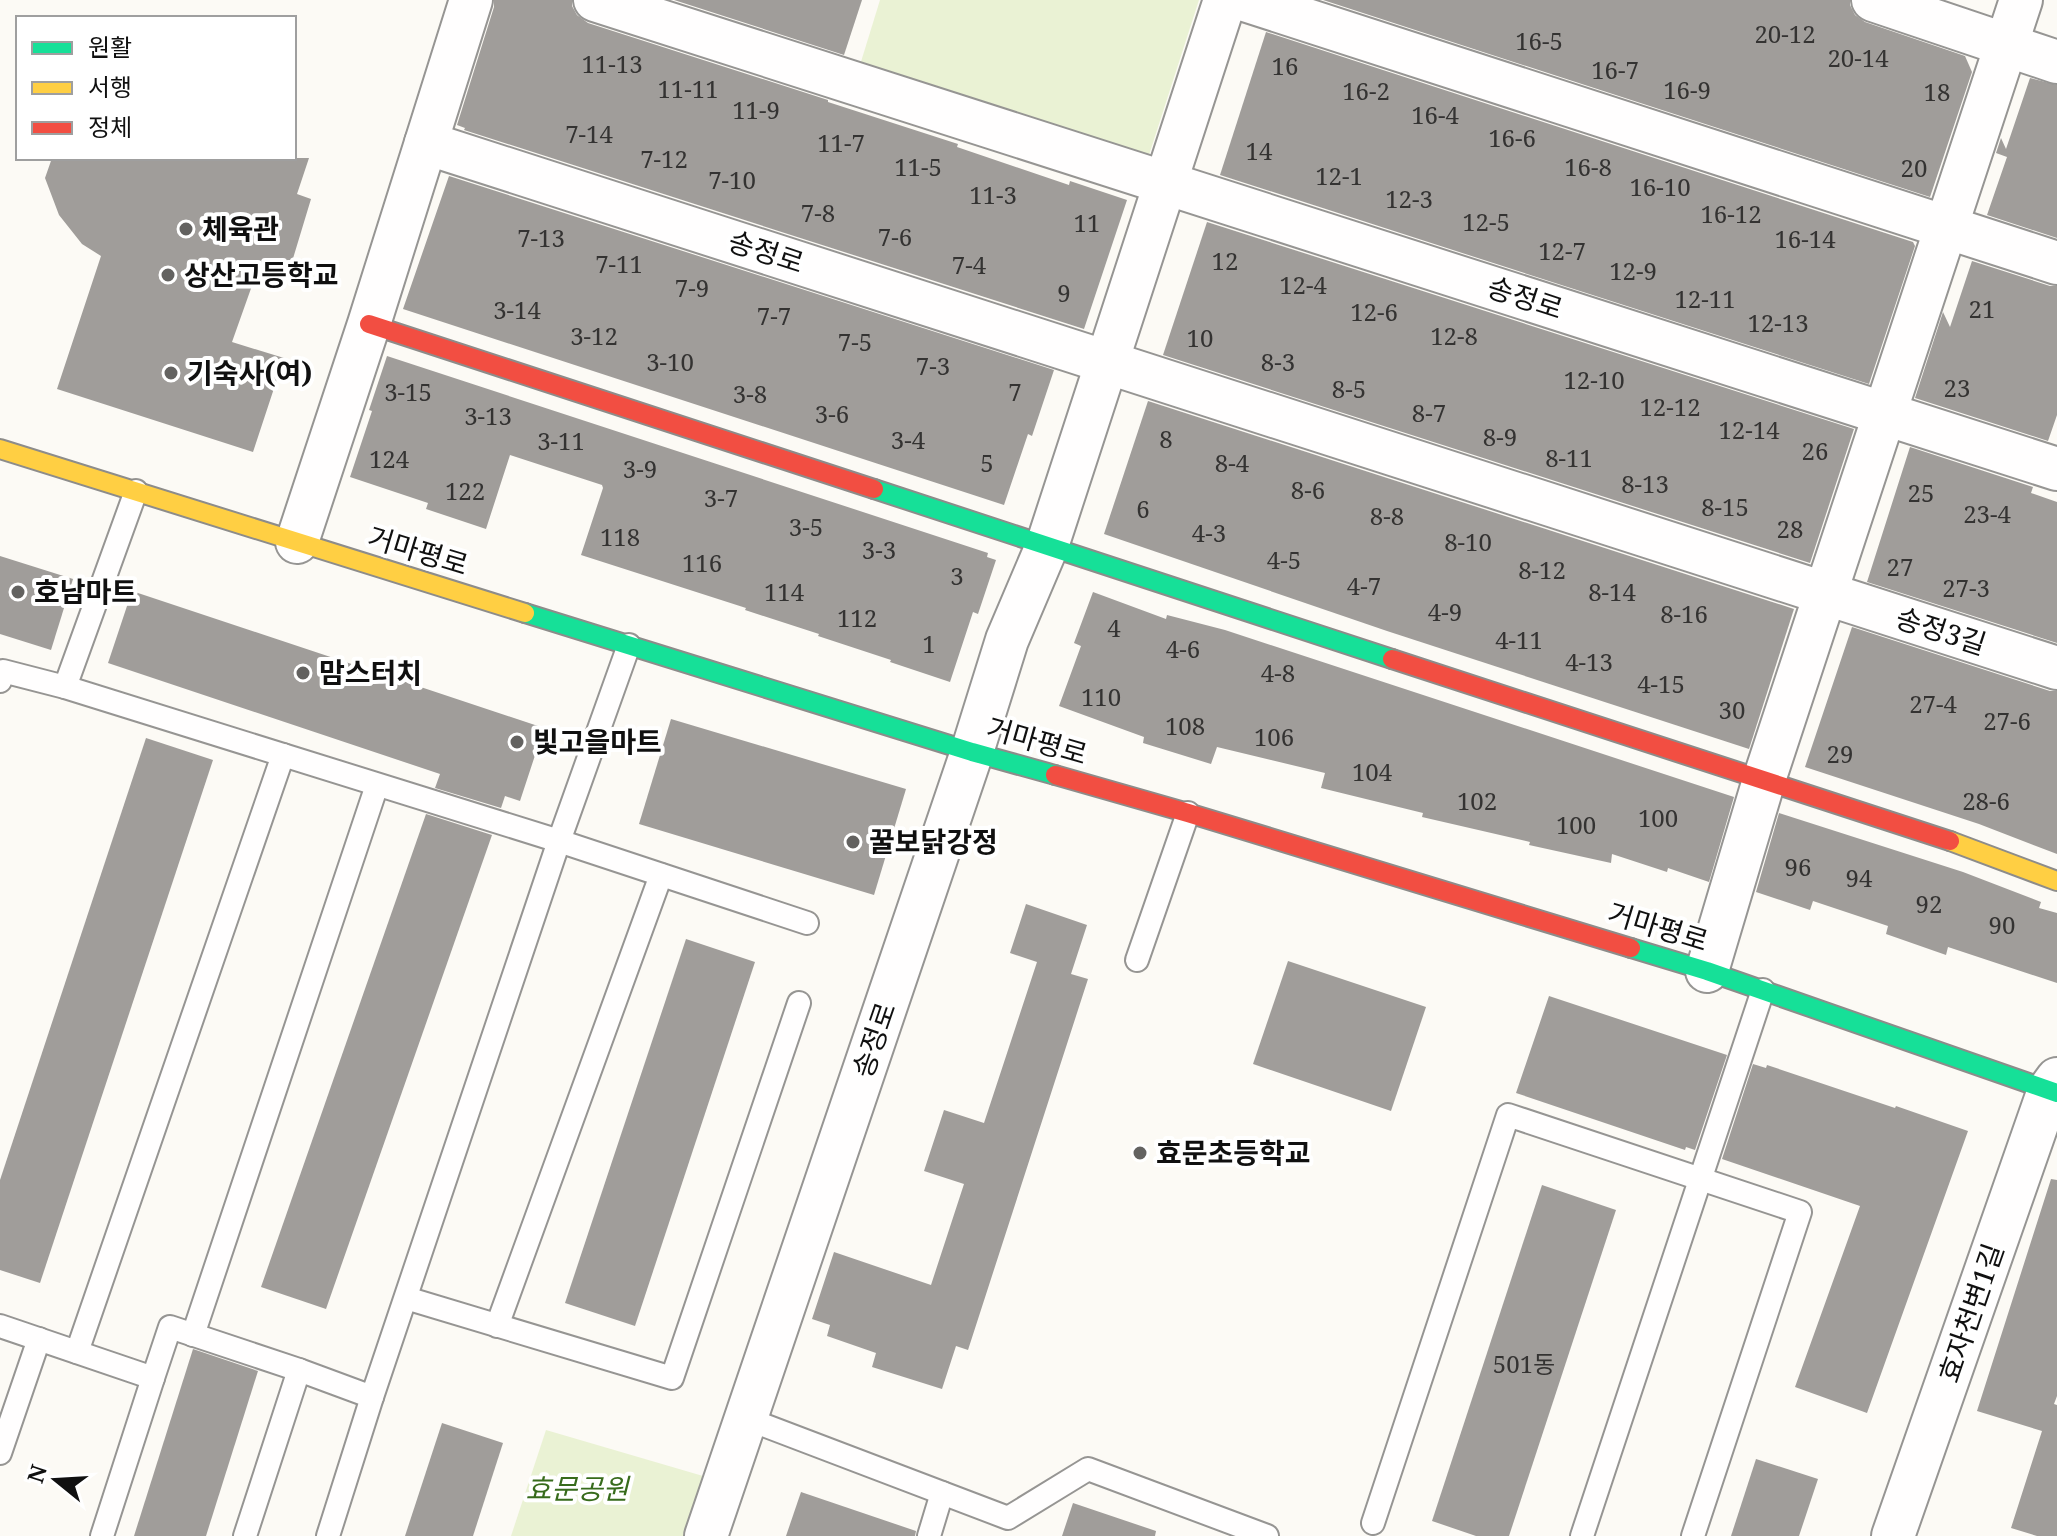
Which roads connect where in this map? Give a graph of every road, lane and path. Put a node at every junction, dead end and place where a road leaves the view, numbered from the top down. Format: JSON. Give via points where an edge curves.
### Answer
{"nodes":[{"id":1,"x":471,"y":0,"type":"edge"},
{"id":2,"x":595,"y":0,"type":"edge"},
{"id":3,"x":1225,"y":0,"type":"edge"},
{"id":4,"x":1245,"y":0,"type":"edge"},
{"id":5,"x":1873,"y":0,"type":"edge"},
{"id":6,"x":2021,"y":0,"type":"edge"},
{"id":7,"x":2006,"y":44,"type":"junction"},
{"id":8,"x":2057,"y":62,"type":"edge"},
{"id":9,"x":426,"y":143,"type":"junction"},
{"id":10,"x":1166,"y":183,"type":"junction"},
{"id":11,"x":1946,"y":227,"type":"junction"},
{"id":12,"x":2057,"y":263,"type":"edge"},
{"id":13,"x":369,"y":324,"type":"junction"},
{"id":14,"x":1107,"y":362,"type":"junction"},
{"id":15,"x":1885,"y":414,"type":"junction"},
{"id":16,"x":0,"y":449,"type":"edge"},
{"id":17,"x":2057,"y":469,"type":"edge"},
{"id":18,"x":136,"y":491,"type":"junction"},
{"id":19,"x":297,"y":542,"type":"junction"},
{"id":20,"x":1047,"y":546,"type":"junction"},
{"id":21,"x":1826,"y":593,"type":"junction"},
{"id":22,"x":629,"y":645,"type":"junction"},
{"id":23,"x":2057,"y":668,"type":"edge"},
{"id":24,"x":0,"y":681,"type":"edge"},
{"id":25,"x":65,"y":687,"type":"junction"},
{"id":26,"x":972,"y":752,"type":"junction"},
{"id":27,"x":283,"y":755,"type":"junction"},
{"id":28,"x":1764,"y":780,"type":"junction"},
{"id":29,"x":377,"y":785,"type":"junction"},
{"id":30,"x":1188,"y":813,"type":"junction"},
{"id":31,"x":559,"y":841,"type":"junction"},
{"id":32,"x":661,"y":875,"type":"junction"},
{"id":33,"x":2057,"y":881,"type":"edge"},
{"id":34,"x":807,"y":923,"type":"dead end"},
{"id":35,"x":1137,"y":960,"type":"dead end"},
{"id":36,"x":1707,"y":971,"type":"junction"},
{"id":37,"x":1763,"y":990,"type":"junction"},
{"id":38,"x":799,"y":1003,"type":"dead end"},
{"id":39,"x":2054,"y":1087,"type":"edge"},
{"id":40,"x":1700,"y":1179,"type":"junction"},
{"id":41,"x":406,"y":1298,"type":"junction"},
{"id":42,"x":0,"y":1326,"type":"edge"},
{"id":43,"x":497,"y":1326,"type":"junction"},
{"id":44,"x":193,"y":1335,"type":"junction"},
{"id":45,"x":39,"y":1339,"type":"junction"},
{"id":46,"x":77,"y":1352,"type":"junction"},
{"id":47,"x":299,"y":1370,"type":"junction"},
{"id":48,"x":153,"y":1378,"type":"junction"},
{"id":49,"x":372,"y":1397,"type":"junction"},
{"id":50,"x":745,"y":1418,"type":"junction"},
{"id":51,"x":0,"y":1453,"type":"edge"},
{"id":52,"x":942,"y":1493,"type":"junction"},
{"id":53,"x":1373,"y":1523,"type":"dead end"},
{"id":54,"x":1005,"y":1527,"type":"edge"},
{"id":55,"x":1219,"y":1528,"type":"edge"},
{"id":56,"x":102,"y":1536,"type":"edge"},
{"id":57,"x":245,"y":1536,"type":"edge"},
{"id":58,"x":328,"y":1536,"type":"edge"},
{"id":59,"x":706,"y":1536,"type":"edge"},
{"id":60,"x":929,"y":1536,"type":"edge"},
{"id":61,"x":1267,"y":1536,"type":"edge"},
{"id":62,"x":1582,"y":1536,"type":"edge"},
{"id":63,"x":1693,"y":1536,"type":"edge"},
{"id":64,"x":1893,"y":1536,"type":"edge"}],
"edges":[{"from":1,"to":9,"type":"street"},
{"from":2,"to":10,"type":"street","name":"송정로"},
{"from":3,"to":10,"type":"street","name":"송정로"},
{"from":4,"to":11,"type":"street"},
{"from":5,"to":7,"type":"street"},
{"from":6,"to":7,"type":"street"},
{"from":7,"to":8,"type":"street"},
{"from":7,"to":11,"type":"street"},
{"from":9,"to":13,"type":"street"},
{"from":9,"to":14,"type":"street","name":"송정로"},
{"from":10,"to":14,"type":"street","name":"송정로"},
{"from":10,"to":15,"type":"street","name":"송정로"},
{"from":11,"to":12,"type":"street"},
{"from":11,"to":15,"type":"street"},
{"from":13,"to":19,"type":"street"},
{"from":13,"to":20,"type":"street"},
{"from":14,"to":20,"type":"street","name":"송정로"},
{"from":14,"to":21,"type":"street","name":"송정로"},
{"from":15,"to":17,"type":"street"},
{"from":15,"to":21,"type":"street"},
{"from":16,"to":18,"type":"street","name":"거마평로"},
{"from":18,"to":19,"type":"street","name":"거마평로"},
{"from":18,"to":25,"type":"lane"},
{"from":19,"to":22,"type":"street","name":"거마평로"},
{"from":20,"to":26,"type":"street","name":"송정로","via":[[1007,640]]},
{"from":20,"to":28,"type":"street"},
{"from":21,"to":23,"type":"street","name":"송정3길"},
{"from":21,"to":28,"type":"street"},
{"from":22,"to":26,"type":"street","name":"거마평로"},
{"from":22,"to":31,"type":"lane"},
{"from":24,"to":25,"type":"lane","via":[[3,671]]},
{"from":25,"to":27,"type":"lane"},
{"from":26,"to":30,"type":"street","name":"거마평로"},
{"from":26,"to":50,"type":"street","name":"송정로"},
{"from":27,"to":29,"type":"lane"},
{"from":27,"to":46,"type":"lane"},
{"from":28,"to":33,"type":"street"},
{"from":28,"to":36,"type":"street"},
{"from":29,"to":31,"type":"lane"},
{"from":29,"to":44,"type":"lane"},
{"from":30,"to":35,"type":"lane"},
{"from":30,"to":36,"type":"street","name":"거마평로"},
{"from":31,"to":32,"type":"lane"},
{"from":31,"to":41,"type":"lane"},
{"from":32,"to":34,"type":"lane"},
{"from":32,"to":43,"type":"lane"},
{"from":36,"to":37,"type":"street","name":"거마평로"},
{"from":37,"to":39,"type":"street","name":"거마평로"},
{"from":37,"to":40,"type":"lane"},
{"from":38,"to":43,"type":"lane","via":[[672,1378]]},
{"from":39,"to":64,"type":"street","name":"효자천변1길"},
{"from":40,"to":53,"type":"lane","via":[[1508,1115]]},
{"from":40,"to":62,"type":"lane"},
{"from":40,"to":63,"type":"lane","via":[[1800,1212]]},
{"from":41,"to":43,"type":"lane"},
{"from":41,"to":49,"type":"lane"},
{"from":42,"to":45,"type":"lane"},
{"from":44,"to":47,"type":"lane"},
{"from":44,"to":48,"type":"lane","via":[[170,1327]]},
{"from":45,"to":46,"type":"lane"},
{"from":45,"to":51,"type":"lane"},
{"from":46,"to":48,"type":"lane"},
{"from":47,"to":49,"type":"lane"},
{"from":47,"to":57,"type":"lane"},
{"from":48,"to":56,"type":"lane"},
{"from":49,"to":58,"type":"lane"},
{"from":50,"to":52,"type":"lane"},
{"from":50,"to":59,"type":"street","name":"송정로"},
{"from":52,"to":54,"type":"lane"},
{"from":52,"to":60,"type":"lane"},
{"from":54,"to":55,"type":"lane","via":[[1088,1469]]},
{"from":55,"to":61,"type":"lane"}]}
